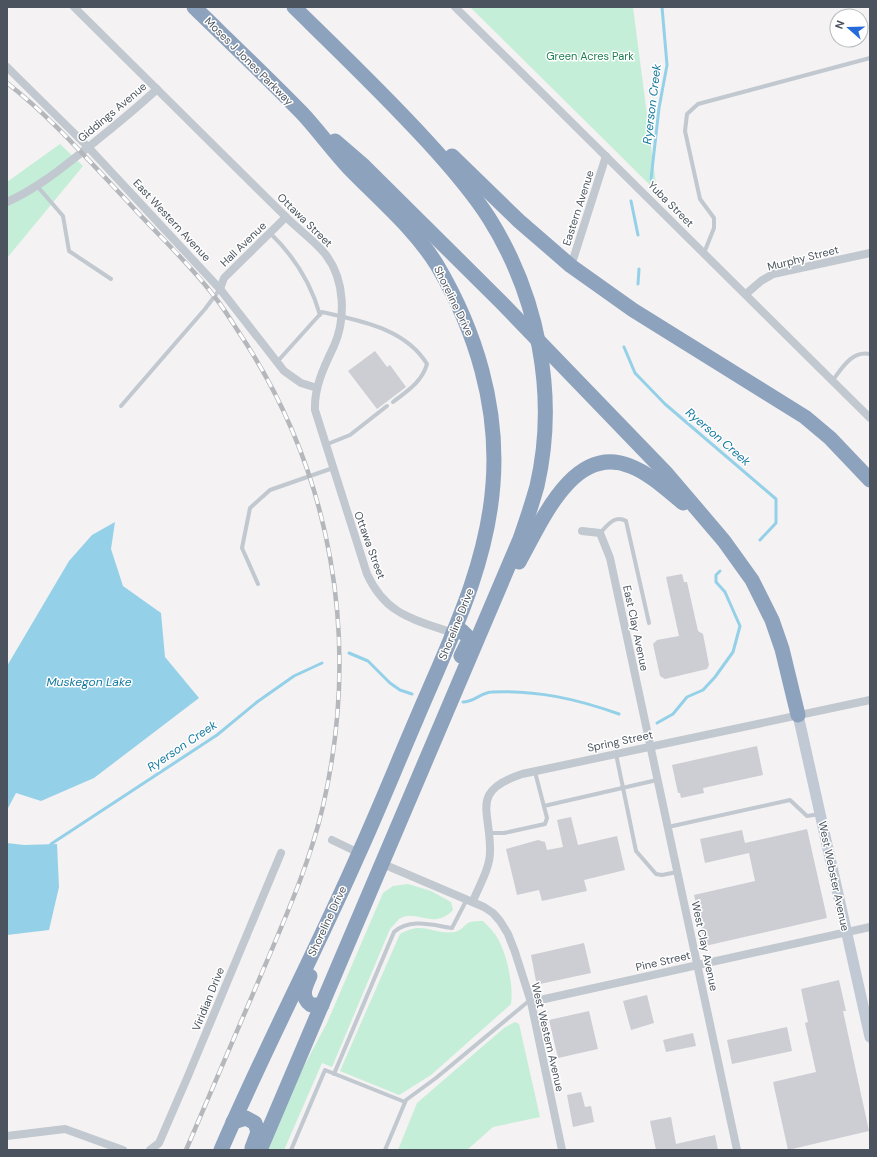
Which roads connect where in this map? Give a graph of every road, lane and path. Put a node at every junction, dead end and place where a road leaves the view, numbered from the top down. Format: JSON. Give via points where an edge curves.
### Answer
{"nodes":[{"id":1,"x":74,"y":7,"type":"edge"},
{"id":2,"x":194,"y":7,"type":"edge"},
{"id":3,"x":294,"y":7,"type":"edge"},
{"id":4,"x":455,"y":7,"type":"edge"},
{"id":5,"x":870,"y":58,"type":"edge"},
{"id":6,"x":7,"y":67,"type":"edge"},
{"id":7,"x":157,"y":89,"type":"junction"},
{"id":8,"x":400,"y":111,"type":"junction"},
{"id":9,"x":304,"y":115,"type":"junction"},
{"id":10,"x":88,"y":147,"type":"junction"},
{"id":11,"x":606,"y":156,"type":"junction"},
{"id":12,"x":38,"y":186,"type":"junction"},
{"id":13,"x":7,"y":202,"type":"edge"},
{"id":14,"x":286,"y":217,"type":"junction"},
{"id":15,"x":270,"y":233,"type":"junction"},
{"id":16,"x":704,"y":253,"type":"junction"},
{"id":17,"x":870,"y":253,"type":"edge"},
{"id":18,"x":571,"y":266,"type":"junction"},
{"id":19,"x":111,"y":279,"type":"dead end"},
{"id":20,"x":220,"y":288,"type":"junction"},
{"id":21,"x":746,"y":294,"type":"junction"},
{"id":22,"x":320,"y":315,"type":"junction"},
{"id":23,"x":341,"y":317,"type":"junction"},
{"id":24,"x":538,"y":342,"type":"junction"},
{"id":25,"x":870,"y":354,"type":"edge"},
{"id":26,"x":277,"y":362,"type":"junction"},
{"id":27,"x":833,"y":380,"type":"junction"},
{"id":28,"x":317,"y":388,"type":"junction"},
{"id":29,"x":393,"y":402,"type":"dead end"},
{"id":30,"x":121,"y":406,"type":"dead end"},
{"id":31,"x":387,"y":406,"type":"dead end"},
{"id":32,"x":870,"y":418,"type":"edge"},
{"id":33,"x":325,"y":445,"type":"junction"},
{"id":34,"x":332,"y":468,"type":"junction"},
{"id":35,"x":870,"y":480,"type":"edge"},
{"id":36,"x":706,"y":520,"type":"junction"},
{"id":37,"x":582,"y":531,"type":"dead end"},
{"id":38,"x":600,"y":533,"type":"junction"},
{"id":39,"x":258,"y":584,"type":"dead end"},
{"id":40,"x":494,"y":603,"type":"junction"},
{"id":41,"x":649,"y":623,"type":"dead end"},
{"id":42,"x":453,"y":633,"type":"junction"},
{"id":43,"x":870,"y":700,"type":"edge"},
{"id":44,"x":798,"y":715,"type":"junction"},
{"id":45,"x":649,"y":746,"type":"junction"},
{"id":46,"x":616,"y":754,"type":"junction"},
{"id":47,"x":535,"y":772,"type":"junction"},
{"id":48,"x":657,"y":780,"type":"junction"},
{"id":49,"x":622,"y":787,"type":"junction"},
{"id":50,"x":409,"y":802,"type":"junction"},
{"id":51,"x":544,"y":806,"type":"junction"},
{"id":52,"x":820,"y":814,"type":"junction"},
{"id":53,"x":667,"y":827,"type":"junction"},
{"id":54,"x":488,"y":833,"type":"junction"},
{"id":55,"x":332,"y":840,"type":"dead end"},
{"id":56,"x":281,"y":853,"type":"dead end"},
{"id":57,"x":359,"y":853,"type":"junction"},
{"id":58,"x":383,"y":864,"type":"junction"},
{"id":59,"x":677,"y":872,"type":"junction"},
{"id":60,"x":470,"y":900,"type":"junction"},
{"id":61,"x":870,"y":926,"type":"edge"},
{"id":62,"x":846,"y":932,"type":"junction"},
{"id":63,"x":698,"y":965,"type":"junction"},
{"id":64,"x":530,"y":1001,"type":"junction"},
{"id":65,"x":322,"y":1005,"type":"junction"},
{"id":66,"x":869,"y":1025,"type":"edge"},
{"id":67,"x":870,"y":1037,"type":"edge"},
{"id":68,"x":334,"y":1074,"type":"junction"},
{"id":69,"x":405,"y":1102,"type":"junction"},
{"id":70,"x":233,"y":1122,"type":"junction"},
{"id":71,"x":7,"y":1136,"type":"edge"},
{"id":72,"x":123,"y":1150,"type":"edge"},
{"id":73,"x":150,"y":1150,"type":"edge"},
{"id":74,"x":221,"y":1150,"type":"edge"},
{"id":75,"x":251,"y":1150,"type":"edge"},
{"id":76,"x":260,"y":1150,"type":"edge"},
{"id":77,"x":291,"y":1150,"type":"edge"},
{"id":78,"x":385,"y":1150,"type":"edge"},
{"id":79,"x":562,"y":1150,"type":"edge"},
{"id":80,"x":737,"y":1150,"type":"edge"}],
"edges":[{"from":1,"to":7,"type":"street","name":"Ottawa Street"},
{"from":2,"to":9,"type":"highway","name":"Moses J Jones Parkway"},
{"from":3,"to":8,"type":"highway"},
{"from":4,"to":11,"type":"street","name":"Yuba Street"},
{"from":5,"to":16,"type":"lane","via":[[698,104],[688,114],[685,131],[700,199],[714,218],[714,228]]},
{"from":6,"to":10,"type":"street","name":"East Western Avenue"},
{"from":7,"to":10,"type":"street","name":"Giddings Avenue"},
{"from":7,"to":14,"type":"street","name":"Ottawa Street"},
{"from":8,"to":18,"type":"highway"},
{"from":8,"to":24,"type":"highway","via":[[455,172],[489,218],[520,277]]},
{"from":9,"to":24,"type":"highway","via":[[364,166]]},
{"from":9,"to":42,"type":"highway","name":"Shoreline Drive","via":[[341,159],[418,239],[435,261],[459,308],[479,360],[487,389],[492,424],[491,507],[480,559]]},
{"from":10,"to":12,"type":"street","name":"Giddings Avenue"},
{"from":10,"to":20,"type":"street","name":"East Western Avenue"},
{"from":11,"to":16,"type":"street","name":"Yuba Street"},
{"from":11,"to":18,"type":"street","name":"Eastern Avenue"},
{"from":12,"to":13,"type":"street","name":"Giddings Avenue"},
{"from":12,"to":19,"type":"lane","via":[[63,216],[69,251]]},
{"from":14,"to":15,"type":"street","name":"Hall Avenue"},
{"from":14,"to":23,"type":"street","name":"Ottawa Street","via":[[320,249],[333,266],[338,277]]},
{"from":15,"to":20,"type":"street","name":"Hall Avenue","via":[[224,278]]},
{"from":15,"to":22,"type":"lane","via":[[299,266],[315,296]]},
{"from":16,"to":21,"type":"street","name":"Yuba Street"},
{"from":17,"to":21,"type":"street","name":"Murphy Street","via":[[774,274]]},
{"from":18,"to":35,"type":"highway","via":[[633,310],[805,417],[830,438]]},
{"from":20,"to":26,"type":"street","name":"East Western Avenue"},
{"from":20,"to":30,"type":"lane","via":[[205,309]]},
{"from":21,"to":27,"type":"street","name":"Yuba Street"},
{"from":22,"to":23,"type":"lane","via":[[322,312]]},
{"from":22,"to":26,"type":"lane"},
{"from":23,"to":28,"type":"street","name":"Ottawa Street","via":[[337,338]]},
{"from":23,"to":29,"type":"lane","via":[[388,330],[406,340],[427,364],[425,374]]},
{"from":24,"to":36,"type":"highway","via":[[667,474]]},
{"from":24,"to":40,"type":"highway","via":[[543,368],[544,398],[541,461],[529,513]]},
{"from":25,"to":27,"type":"lane","via":[[850,358]]},
{"from":26,"to":28,"type":"street","name":"East Western Avenue","via":[[284,371],[301,383]]},
{"from":27,"to":32,"type":"street","name":"Yuba Street"},
{"from":28,"to":33,"type":"street","name":"Ottawa Street","via":[[315,410]]},
{"from":31,"to":33,"type":"lane","via":[[350,435]]},
{"from":33,"to":34,"type":"street","name":"Ottawa Street"},
{"from":34,"to":39,"type":"lane","via":[[270,490],[250,508],[242,548]]},
{"from":34,"to":42,"type":"street","name":"Ottawa Street","via":[[367,574],[378,594],[395,610]]},
{"from":36,"to":40,"type":"highway","via":[[654,480],[631,466],[621,463],[600,463],[578,474],[562,491]]},
{"from":36,"to":44,"type":"highway","via":[[752,580],[769,613],[782,649]]},
{"from":37,"to":38,"type":"street"},
{"from":38,"to":41,"type":"lane","via":[[612,520],[618,518],[626,521]]},
{"from":38,"to":45,"type":"street","name":"East Clay Avenue","via":[[610,558]]},
{"from":40,"to":50,"type":"highway"},
{"from":42,"to":50,"type":"highway","via":[[462,631],[468,642],[417,762]]},
{"from":42,"to":57,"type":"highway","name":"Shoreline Drive"},
{"from":43,"to":44,"type":"street","name":"Spring Street"},
{"from":44,"to":45,"type":"street","name":"Spring Street"},
{"from":44,"to":52,"type":"main road","name":"West Webster Avenue"},
{"from":45,"to":46,"type":"street","name":"Spring Street"},
{"from":45,"to":48,"type":"street","name":"West Clay Avenue"},
{"from":46,"to":47,"type":"street","name":"Spring Street"},
{"from":46,"to":49,"type":"lane"},
{"from":47,"to":51,"type":"lane"},
{"from":47,"to":54,"type":"street","name":"Spring Street","via":[[505,780],[491,791],[486,808]]},
{"from":48,"to":49,"type":"lane"},
{"from":48,"to":53,"type":"street","name":"West Clay Avenue"},
{"from":49,"to":51,"type":"lane"},
{"from":49,"to":59,"type":"lane","via":[[636,850],[656,874]]},
{"from":50,"to":58,"type":"highway"},
{"from":51,"to":54,"type":"lane","via":[[547,818],[545,824],[504,833]]},
{"from":52,"to":53,"type":"lane","via":[[807,816],[790,800]]},
{"from":52,"to":62,"type":"main road","name":"West Webster Avenue"},
{"from":53,"to":59,"type":"street","name":"West Clay Avenue"},
{"from":54,"to":60,"type":"street","name":"Spring Street","via":[[489,863]]},
{"from":55,"to":57,"type":"street"},
{"from":56,"to":73,"type":"street","name":"Viridian Drive","via":[[188,1076],[158,1142]]},
{"from":57,"to":65,"type":"highway","via":[[334,924],[305,986],[307,1002],[311,1005]]},
{"from":57,"to":70,"type":"highway","name":"Shoreline Drive"},
{"from":58,"to":60,"type":"street","name":"West Western Avenue"},
{"from":58,"to":65,"type":"highway"},
{"from":59,"to":63,"type":"street","name":"West Clay Avenue"},
{"from":60,"to":64,"type":"street","name":"West Western Avenue","via":[[493,913],[508,934]]},
{"from":60,"to":68,"type":"lane","via":[[452,928],[413,923],[403,924],[394,932]]},
{"from":61,"to":62,"type":"street","name":"Pine Street"},
{"from":62,"to":63,"type":"street","name":"Pine Street"},
{"from":62,"to":66,"type":"main road","name":"West Webster Avenue"},
{"from":63,"to":64,"type":"street","name":"Pine Street"},
{"from":63,"to":80,"type":"street","name":"West Clay Avenue"},
{"from":64,"to":69,"type":"lane"},
{"from":64,"to":79,"type":"street","name":"West Western Avenue"},
{"from":65,"to":76,"type":"highway"},
{"from":66,"to":67,"type":"main road","name":"West Webster Avenue"},
{"from":68,"to":69,"type":"lane"},
{"from":68,"to":77,"type":"lane","via":[[324,1070]]},
{"from":69,"to":78,"type":"lane"},
{"from":70,"to":74,"type":"highway","name":"Shoreline Drive"},
{"from":70,"to":75,"type":"highway","via":[[246,1118],[255,1123],[258,1132]]},
{"from":71,"to":72,"type":"street","via":[[65,1129]]}]}
